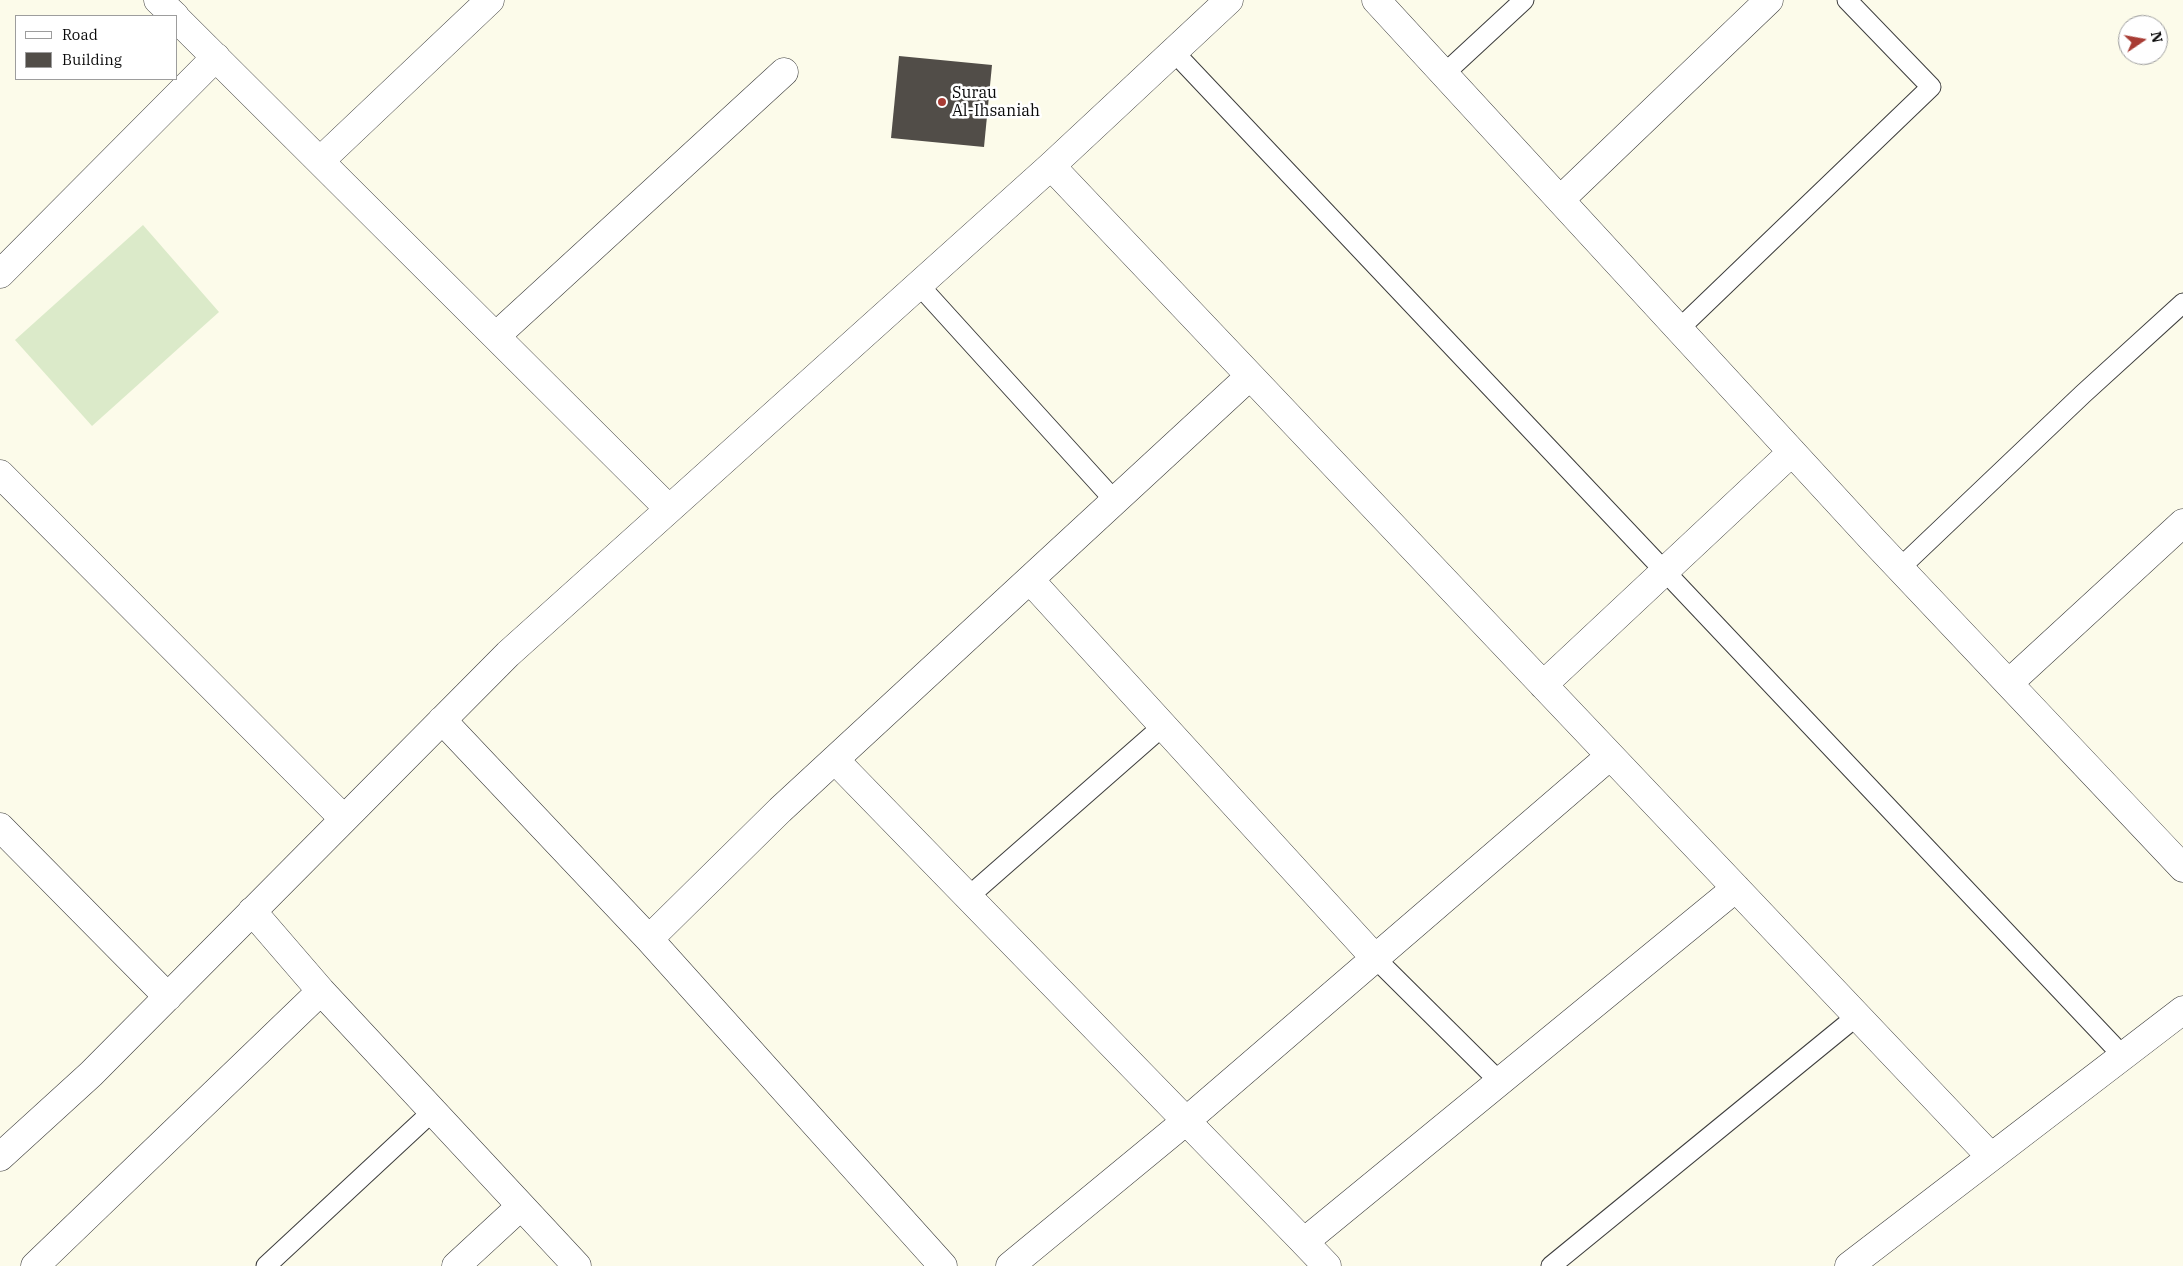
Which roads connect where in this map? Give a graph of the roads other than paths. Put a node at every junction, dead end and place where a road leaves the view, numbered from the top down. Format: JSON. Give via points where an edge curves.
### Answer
{"nodes":[{"id":1,"x":158,"y":0,"type":"edge"},
{"id":2,"x":490,"y":0,"type":"edge"},
{"id":3,"x":1229,"y":0,"type":"edge"},
{"id":4,"x":1376,"y":0,"type":"edge"},
{"id":5,"x":1524,"y":0,"type":"edge"},
{"id":6,"x":1769,"y":0,"type":"edge"},
{"id":7,"x":1847,"y":0,"type":"edge"},
{"id":8,"x":173,"y":15,"type":"edge"},
{"id":9,"x":178,"y":20,"type":"edge"},
{"id":10,"x":1174,"y":52,"type":"junction"},
{"id":11,"x":216,"y":57,"type":"junction"},
{"id":12,"x":784,"y":72,"type":"dead end"},
{"id":13,"x":1444,"y":74,"type":"junction"},
{"id":14,"x":320,"y":161,"type":"junction"},
{"id":15,"x":1051,"y":166,"type":"junction"},
{"id":16,"x":1560,"y":200,"type":"junction"},
{"id":17,"x":0,"y":274,"type":"edge"},
{"id":18,"x":919,"y":285,"type":"junction"},
{"id":19,"x":2181,"y":309,"type":"edge"},
{"id":20,"x":1679,"y":328,"type":"junction"},
{"id":21,"x":496,"y":336,"type":"junction"},
{"id":22,"x":1250,"y":376,"type":"junction"},
{"id":23,"x":1792,"y":452,"type":"junction"},
{"id":24,"x":0,"y":474,"type":"edge"},
{"id":25,"x":1115,"y":501,"type":"junction"},
{"id":26,"x":669,"y":509,"type":"junction"},
{"id":27,"x":2183,"y":523,"type":"edge"},
{"id":28,"x":1900,"y":568,"type":"junction"},
{"id":29,"x":1664,"y":571,"type":"junction"},
{"id":30,"x":1030,"y":580,"type":"junction"},
{"id":31,"x":2009,"y":683,"type":"junction"},
{"id":32,"x":1543,"y":685,"type":"junction"},
{"id":33,"x":442,"y":720,"type":"junction"},
{"id":34,"x":1163,"y":726,"type":"junction"},
{"id":35,"x":1610,"y":756,"type":"junction"},
{"id":36,"x":835,"y":760,"type":"junction"},
{"id":37,"x":344,"y":819,"type":"junction"},
{"id":38,"x":0,"y":827,"type":"edge"},
{"id":39,"x":2183,"y":868,"type":"edge"},
{"id":40,"x":1736,"y":888,"type":"junction"},
{"id":41,"x":968,"y":897,"type":"junction"},
{"id":42,"x":252,"y":911,"type":"junction"},
{"id":43,"x":649,"y":939,"type":"junction"},
{"id":44,"x":1375,"y":958,"type":"junction"},
{"id":45,"x":321,"y":991,"type":"junction"},
{"id":46,"x":168,"y":997,"type":"junction"},
{"id":47,"x":2183,"y":1010,"type":"edge"},
{"id":48,"x":1856,"y":1016,"type":"junction"},
{"id":49,"x":2123,"y":1056,"type":"junction"},
{"id":50,"x":1500,"y":1082,"type":"junction"},
{"id":51,"x":433,"y":1111,"type":"junction"},
{"id":52,"x":1186,"y":1121,"type":"junction"},
{"id":53,"x":0,"y":1156,"type":"edge"},
{"id":54,"x":1991,"y":1157,"type":"junction"},
{"id":55,"x":521,"y":1206,"type":"junction"},
{"id":56,"x":1304,"y":1242,"type":"junction"},
{"id":57,"x":930,"y":1261,"type":"edge"},
{"id":58,"x":35,"y":1266,"type":"edge"},
{"id":59,"x":266,"y":1266,"type":"edge"},
{"id":60,"x":456,"y":1266,"type":"edge"},
{"id":61,"x":577,"y":1266,"type":"edge"},
{"id":62,"x":1010,"y":1266,"type":"edge"},
{"id":63,"x":1327,"y":1266,"type":"edge"},
{"id":64,"x":1550,"y":1266,"type":"edge"},
{"id":65,"x":1849,"y":1266,"type":"edge"}],
"edges":[{"from":1,"to":8,"type":"street"},
{"from":2,"to":14,"type":"street"},
{"from":3,"to":10,"type":"street"},
{"from":4,"to":13,"type":"street"},
{"from":5,"to":13,"type":"lane"},
{"from":6,"to":16,"type":"street"},
{"from":7,"to":20,"type":"lane","via":[[1931,87]]},
{"from":9,"to":11,"type":"street"},
{"from":10,"to":15,"type":"street"},
{"from":10,"to":29,"type":"lane"},
{"from":11,"to":14,"type":"street"},
{"from":11,"to":17,"type":"street"},
{"from":12,"to":21,"type":"street"},
{"from":13,"to":16,"type":"street"},
{"from":14,"to":21,"type":"street"},
{"from":15,"to":18,"type":"street"},
{"from":15,"to":22,"type":"street"},
{"from":16,"to":20,"type":"street"},
{"from":18,"to":25,"type":"lane"},
{"from":18,"to":26,"type":"street"},
{"from":19,"to":28,"type":"lane","via":[[2083,394]]},
{"from":20,"to":23,"type":"street"},
{"from":21,"to":26,"type":"street"},
{"from":22,"to":25,"type":"street"},
{"from":22,"to":32,"type":"street"},
{"from":23,"to":28,"type":"street"},
{"from":23,"to":29,"type":"street"},
{"from":24,"to":37,"type":"street"},
{"from":25,"to":30,"type":"street"},
{"from":26,"to":33,"type":"street","via":[[508,654]]},
{"from":27,"to":31,"type":"street"},
{"from":28,"to":31,"type":"street"},
{"from":29,"to":32,"type":"street"},
{"from":29,"to":49,"type":"lane"},
{"from":30,"to":34,"type":"street"},
{"from":30,"to":36,"type":"street"},
{"from":31,"to":39,"type":"street"},
{"from":32,"to":35,"type":"street"},
{"from":33,"to":37,"type":"street"},
{"from":33,"to":43,"type":"street"},
{"from":34,"to":41,"type":"lane"},
{"from":34,"to":44,"type":"street"},
{"from":35,"to":40,"type":"street"},
{"from":35,"to":44,"type":"street"},
{"from":36,"to":41,"type":"street"},
{"from":36,"to":43,"type":"street"},
{"from":37,"to":42,"type":"street"},
{"from":38,"to":46,"type":"street"},
{"from":40,"to":48,"type":"street"},
{"from":40,"to":50,"type":"street"},
{"from":41,"to":52,"type":"street"},
{"from":42,"to":45,"type":"street"},
{"from":42,"to":46,"type":"street"},
{"from":43,"to":57,"type":"street"},
{"from":44,"to":50,"type":"lane"},
{"from":44,"to":52,"type":"street"},
{"from":45,"to":51,"type":"street"},
{"from":45,"to":58,"type":"street"},
{"from":46,"to":53,"type":"street","via":[[91,1074]]},
{"from":47,"to":49,"type":"street"},
{"from":48,"to":54,"type":"street"},
{"from":48,"to":64,"type":"lane"},
{"from":49,"to":54,"type":"street"},
{"from":50,"to":56,"type":"street"},
{"from":51,"to":55,"type":"street"},
{"from":51,"to":59,"type":"lane"},
{"from":52,"to":56,"type":"street"},
{"from":52,"to":62,"type":"street"},
{"from":54,"to":65,"type":"street"},
{"from":55,"to":60,"type":"street"},
{"from":55,"to":61,"type":"street"},
{"from":56,"to":63,"type":"street"}]}
